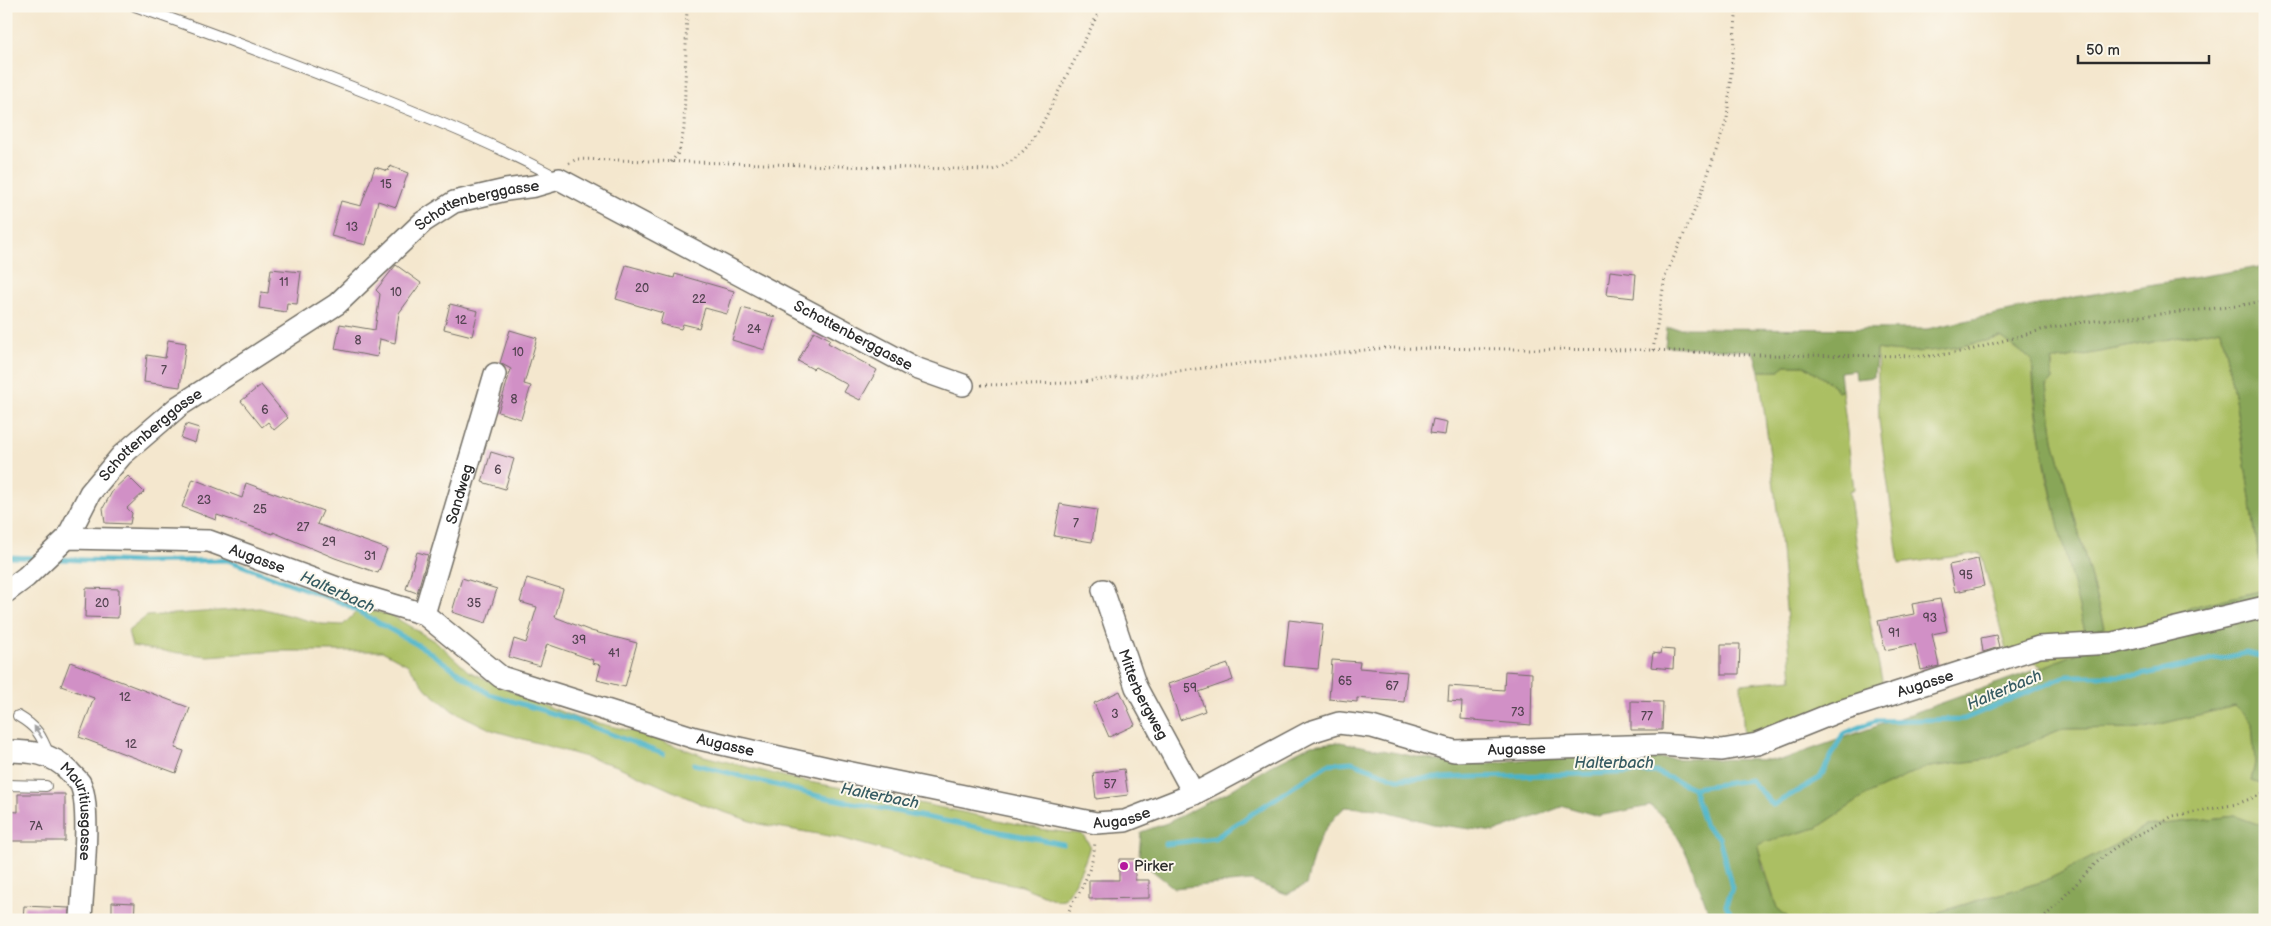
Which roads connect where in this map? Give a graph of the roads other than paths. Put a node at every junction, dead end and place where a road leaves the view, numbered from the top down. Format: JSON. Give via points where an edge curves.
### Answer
{"nodes":[{"id":1,"x":135,"y":6,"type":"edge"},
{"id":2,"x":559,"y":179,"type":"junction"},
{"id":3,"x":495,"y":374,"type":"dead end"},
{"id":4,"x":963,"y":385,"type":"road end"},
{"id":5,"x":62,"y":542,"type":"junction"},
{"id":6,"x":1102,"y":590,"type":"dead end"},
{"id":7,"x":6,"y":592,"type":"edge"},
{"id":8,"x":2265,"y":607,"type":"edge"},
{"id":9,"x":424,"y":614,"type":"junction"},
{"id":10,"x":18,"y":716,"type":"dead end"},
{"id":11,"x":6,"y":751,"type":"edge"},
{"id":12,"x":49,"y":756,"type":"junction"},
{"id":13,"x":6,"y":786,"type":"edge"},
{"id":14,"x":46,"y":786,"type":"dead end"},
{"id":15,"x":1194,"y":794,"type":"junction"},
{"id":16,"x":81,"y":920,"type":"edge"}],
"edges":[{"from":1,"to":2,"type":"lane","via":[[425,115]]},
{"from":2,"to":4,"type":"street","name":"Schottenberggasse","via":[[915,368]]},
{"from":2,"to":5,"type":"street","name":"Schottenberggasse","via":[[548,184],[454,202],[423,222],[337,304],[179,406],[122,455],[90,493]]},
{"from":3,"to":9,"type":"street","name":"Sandweg"},
{"from":5,"to":7,"type":"street"},
{"from":5,"to":9,"type":"street","name":"Augasse","via":[[209,540],[343,590]]},
{"from":6,"to":15,"type":"street","name":"Mitterbergweg","via":[[1136,687]]},
{"from":8,"to":15,"type":"street","name":"Augasse","via":[[2113,643],[2039,647],[1834,713],[1757,744],[1722,750],[1662,745],[1454,750],[1372,727],[1339,723],[1310,732]]},
{"from":9,"to":15,"type":"street","name":"Augasse","via":[[501,677],[695,738],[1096,823],[1125,821]]},
{"from":12,"to":10,"type":"lane","one_way":true,"via":[[32,724]]},
{"from":11,"to":12,"type":"street","name":"Mauritiusgasse","via":[[30,751]]},
{"from":12,"to":16,"type":"street","name":"Mauritiusgasse","via":[[80,782],[86,810]]},
{"from":13,"to":14,"type":"lane"}]}
